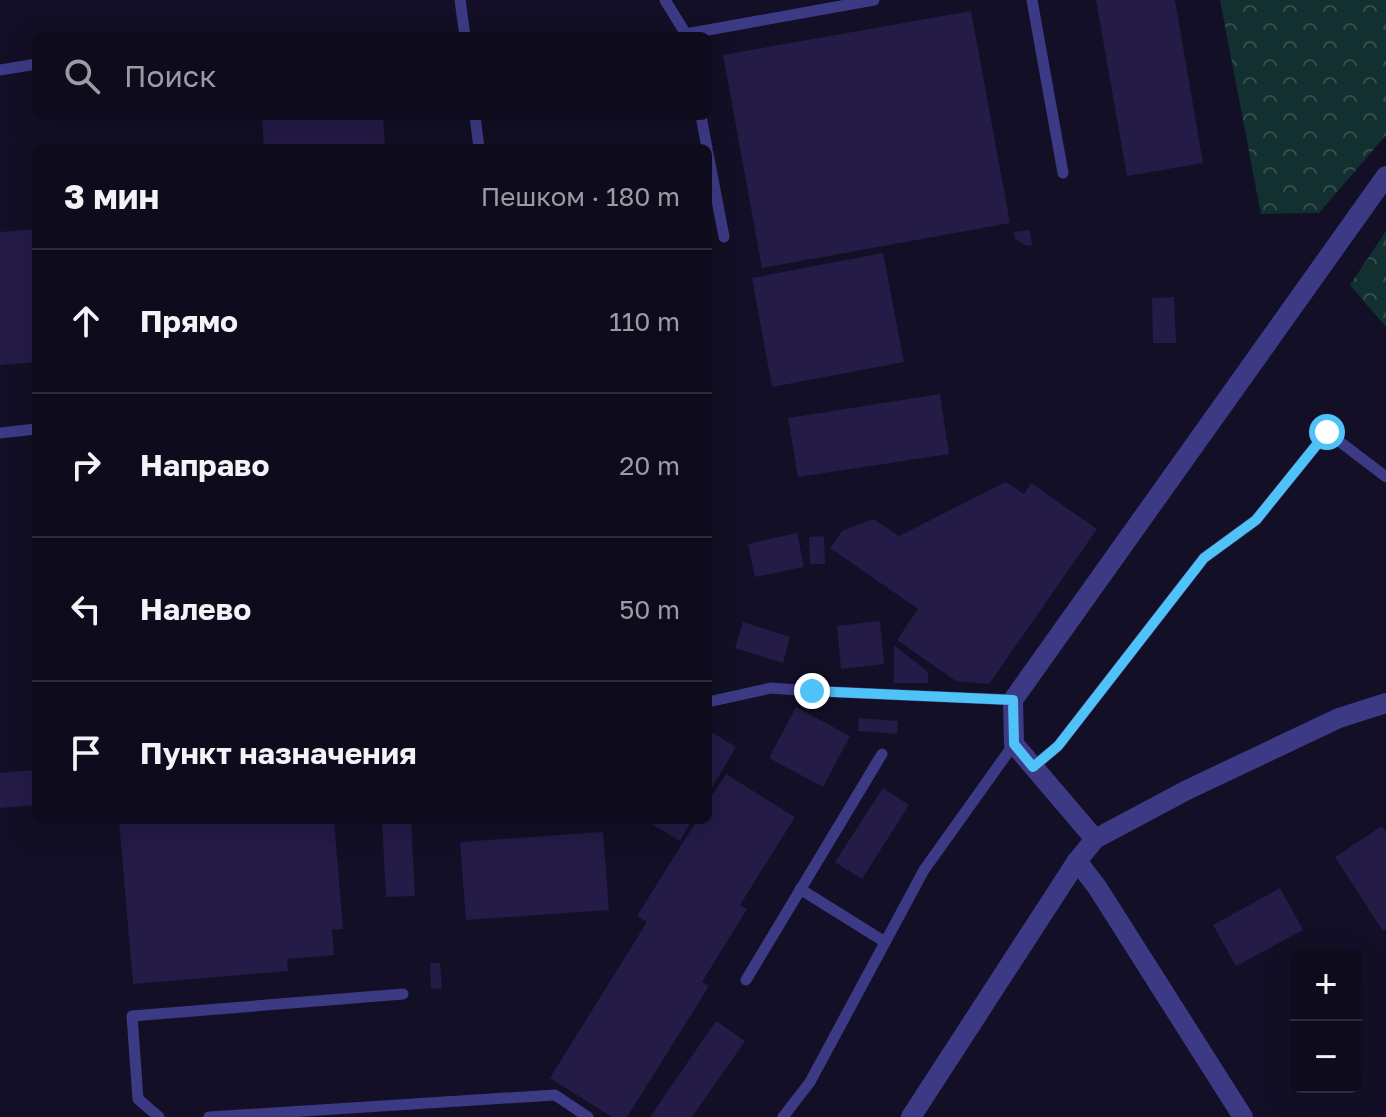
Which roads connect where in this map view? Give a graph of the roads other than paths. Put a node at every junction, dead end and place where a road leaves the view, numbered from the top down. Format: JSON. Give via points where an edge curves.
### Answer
{"nodes":[{"id":1,"x":460,"y":0,"type":"edge"},
{"id":2,"x":665,"y":0,"type":"edge"},
{"id":3,"x":874,"y":0,"type":"edge"},
{"id":4,"x":1032,"y":0,"type":"edge"},
{"id":5,"x":464,"y":32,"type":"edge"},
{"id":6,"x":684,"y":32,"type":"edge"},
{"id":7,"x":702,"y":32,"type":"edge"},
{"id":8,"x":32,"y":65,"type":"edge"},
{"id":9,"x":0,"y":70,"type":"edge"},
{"id":10,"x":476,"y":120,"type":"edge"},
{"id":11,"x":702,"y":120,"type":"edge"},
{"id":12,"x":478,"y":144,"type":"edge"},
{"id":13,"x":707,"y":144,"type":"edge"},
{"id":14,"x":712,"y":172,"type":"edge"},
{"id":15,"x":1063,"y":173,"type":"dead end"},
{"id":16,"x":1386,"y":176,"type":"edge"},
{"id":17,"x":724,"y":237,"type":"dead end"},
{"id":18,"x":32,"y":429,"type":"edge"},
{"id":19,"x":0,"y":433,"type":"edge"},
{"id":20,"x":1386,"y":477,"type":"edge"},
{"id":21,"x":1013,"y":700,"type":"junction"},
{"id":22,"x":712,"y":701,"type":"edge"},
{"id":23,"x":1386,"y":703,"type":"edge"},
{"id":24,"x":1014,"y":744,"type":"junction"},
{"id":25,"x":882,"y":754,"type":"dead end"},
{"id":26,"x":1033,"y":767,"type":"junction"},
{"id":27,"x":1095,"y":839,"type":"junction"},
{"id":28,"x":1077,"y":861,"type":"junction"},
{"id":29,"x":800,"y":889,"type":"junction"},
{"id":30,"x":885,"y":942,"type":"junction"},
{"id":31,"x":746,"y":980,"type":"dead end"},
{"id":32,"x":403,"y":994,"type":"dead end"},
{"id":33,"x":159,"y":1117,"type":"edge"},
{"id":34,"x":209,"y":1117,"type":"edge"},
{"id":35,"x":588,"y":1117,"type":"edge"},
{"id":36,"x":783,"y":1117,"type":"edge"},
{"id":37,"x":911,"y":1117,"type":"edge"},
{"id":38,"x":1243,"y":1117,"type":"edge"}],
"edges":[{"from":1,"to":5,"type":"lane"},
{"from":2,"to":6,"type":"lane"},
{"from":3,"to":7,"type":"lane"},
{"from":4,"to":15,"type":"lane"},
{"from":8,"to":9,"type":"lane"},
{"from":10,"to":12,"type":"lane"},
{"from":11,"to":13,"type":"lane"},
{"from":14,"to":17,"type":"lane"},
{"from":16,"to":21,"type":"street"},
{"from":18,"to":19,"type":"lane"},
{"from":20,"to":26,"type":"lane","via":[[1327,432],[1256,520],[1204,558],[1058,746]]},
{"from":21,"to":22,"type":"lane","via":[[771,688]]},
{"from":21,"to":24,"type":"street"},
{"from":23,"to":27,"type":"street","via":[[1339,718]]},
{"from":24,"to":26,"type":"street"},
{"from":24,"to":30,"type":"lane","via":[[924,870]]},
{"from":25,"to":29,"type":"lane"},
{"from":26,"to":27,"type":"street"},
{"from":27,"to":28,"type":"street"},
{"from":28,"to":37,"type":"street"},
{"from":28,"to":38,"type":"street"},
{"from":29,"to":30,"type":"lane"},
{"from":29,"to":31,"type":"lane"},
{"from":30,"to":36,"type":"lane","via":[[810,1082]]},
{"from":32,"to":33,"type":"lane","via":[[132,1016],[138,1099]]},
{"from":34,"to":35,"type":"lane","via":[[555,1095]]}]}
